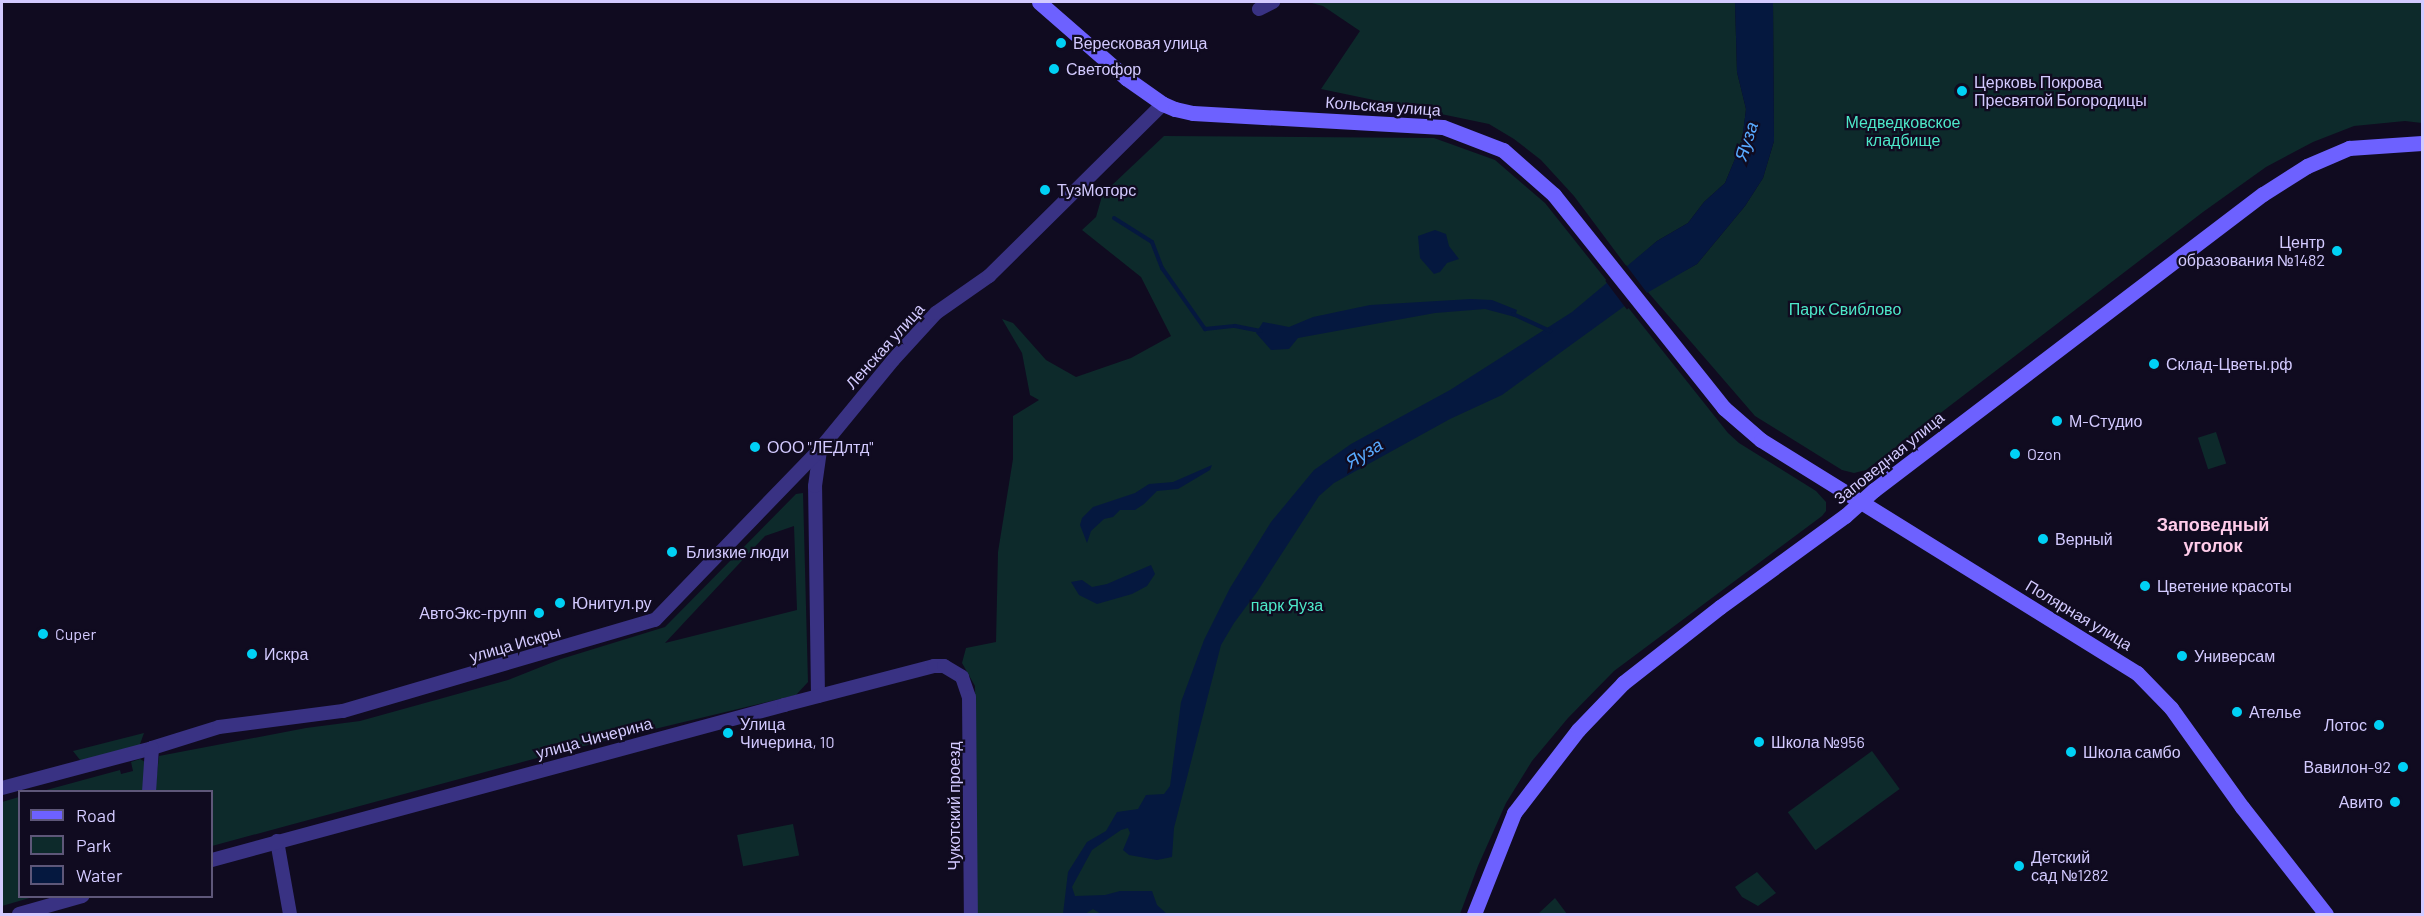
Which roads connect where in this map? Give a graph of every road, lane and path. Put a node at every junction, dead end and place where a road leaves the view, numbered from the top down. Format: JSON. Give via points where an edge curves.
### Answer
{"nodes":[{"id":1,"x":1041,"y":2,"type":"edge"},
{"id":2,"x":1273,"y":2,"type":"edge"},
{"id":3,"x":1259,"y":9,"type":"dead end"},
{"id":4,"x":1163,"y":104,"type":"junction"},
{"id":5,"x":2422,"y":143,"type":"edge"},
{"id":6,"x":1742,"y":424,"type":"joint"},
{"id":7,"x":820,"y":449,"type":"junction"},
{"id":8,"x":1860,"y":503,"type":"junction"},
{"id":9,"x":818,"y":696,"type":"junction"},
{"id":10,"x":969,"y":697,"type":"joint"},
{"id":11,"x":152,"y":748,"type":"junction"},
{"id":12,"x":2,"y":788,"type":"edge"},
{"id":13,"x":149,"y":790,"type":"edge"},
{"id":14,"x":277,"y":841,"type":"junction"},
{"id":15,"x":213,"y":860,"type":"edge"},
{"id":16,"x":78,"y":898,"type":"edge"},
{"id":17,"x":18,"y":915,"type":"edge"},
{"id":18,"x":290,"y":915,"type":"edge"},
{"id":19,"x":971,"y":915,"type":"edge"},
{"id":20,"x":1473,"y":915,"type":"edge"},
{"id":21,"x":2326,"y":915,"type":"edge"}],
"edges":[{"from":1,"to":4,"type":"main road","name":"Кольская улица","via":[[1126,78]]},
{"from":2,"to":3,"type":"street"},
{"from":4,"to":6,"type":"main road","name":"Кольская улица","via":[[1193,113],[1443,127],[1503,150],[1554,195],[1724,408]]},
{"from":4,"to":7,"type":"street","name":"Ленская улица","via":[[989,276],[936,313]]},
{"from":5,"to":8,"type":"main road","name":"Заповедная улица","via":[[2349,148],[2280,183],[2130,293]]},
{"from":6,"to":8,"type":"main road","name":"Полярная улица"},
{"from":7,"to":9,"type":"street","via":[[815,486]]},
{"from":7,"to":11,"type":"street","name":"улица Искры","via":[[655,620],[344,711],[219,727]]},
{"from":8,"to":20,"type":"main road","name":"Заповедная улица","via":[[1623,683],[1578,729],[1514,813]]},
{"from":8,"to":21,"type":"main road","name":"Полярная улица","via":[[2138,673],[2171,708]]},
{"from":9,"to":10,"type":"street","name":"улица Чичерина","via":[[944,666],[962,677]]},
{"from":9,"to":14,"type":"street","name":"улица Чичерина"},
{"from":10,"to":19,"type":"street","name":"Чукотский проезд"},
{"from":11,"to":12,"type":"street","name":"улица Искры"},
{"from":11,"to":13,"type":"street"},
{"from":14,"to":15,"type":"street","name":"улица Чичерина"},
{"from":14,"to":18,"type":"street"},
{"from":16,"to":17,"type":"street"}]}
